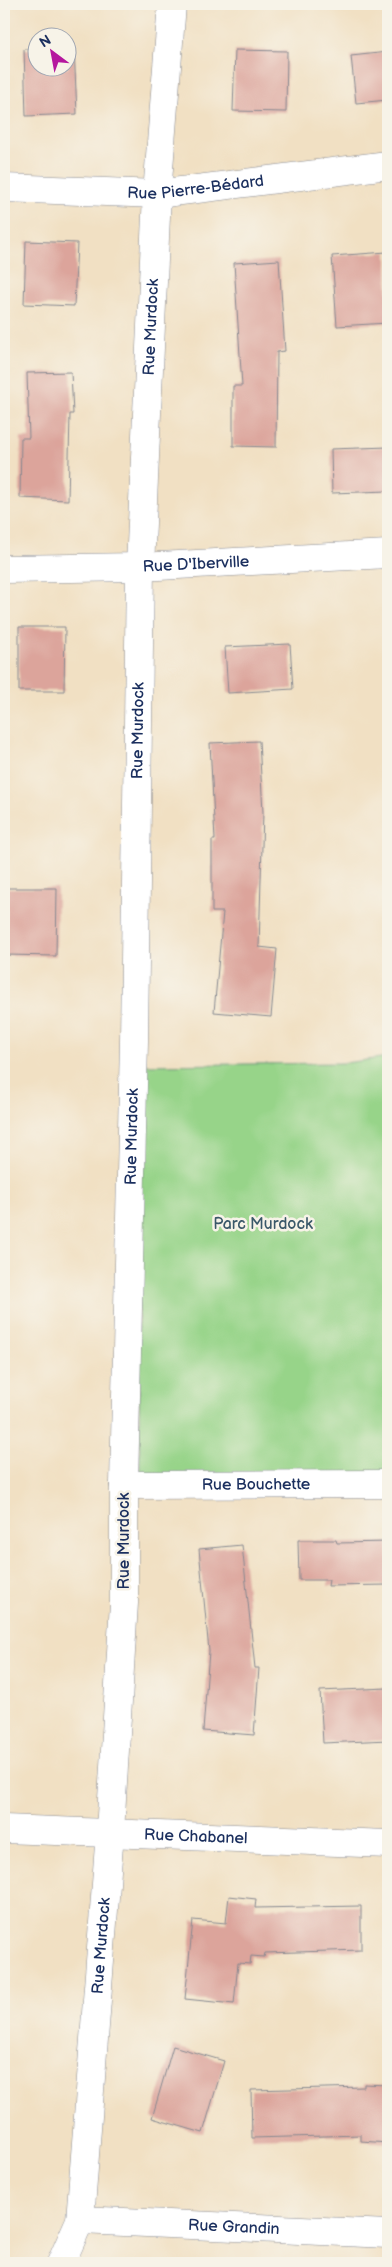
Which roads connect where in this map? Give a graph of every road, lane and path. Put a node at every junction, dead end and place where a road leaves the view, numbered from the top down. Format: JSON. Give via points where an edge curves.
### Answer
{"nodes":[{"id":1,"x":172,"y":4,"type":"edge"},
{"id":2,"x":388,"y":165,"type":"edge"},
{"id":3,"x":4,"y":188,"type":"edge"},
{"id":4,"x":157,"y":194,"type":"junction"},
{"id":5,"x":388,"y":554,"type":"edge"},
{"id":6,"x":140,"y":567,"type":"junction"},
{"id":7,"x":4,"y":569,"type":"edge"},
{"id":8,"x":124,"y":1484,"type":"junction"},
{"id":9,"x":388,"y":1484,"type":"edge"},
{"id":10,"x":4,"y":1829,"type":"edge"},
{"id":11,"x":110,"y":1832,"type":"junction"},
{"id":12,"x":388,"y":1844,"type":"edge"},
{"id":13,"x":80,"y":2220,"type":"junction"},
{"id":14,"x":388,"y":2234,"type":"edge"},
{"id":15,"x":61,"y":2263,"type":"edge"}],
"edges":[{"from":1,"to":4,"type":"street","name":"Rue Murdock"},
{"from":2,"to":4,"type":"street","name":"Rue Pierre-Bédard"},
{"from":3,"to":4,"type":"street","name":"Rue Pierre-Bédard"},
{"from":4,"to":6,"type":"street","name":"Rue Murdock"},
{"from":5,"to":6,"type":"street","name":"Rue D'Iberville"},
{"from":6,"to":7,"type":"street","name":"Rue D'Iberville"},
{"from":6,"to":8,"type":"street","name":"Rue Murdock"},
{"from":8,"to":9,"type":"street","name":"Rue Bouchette"},
{"from":8,"to":11,"type":"street","name":"Rue Murdock","via":[[124,1603]]},
{"from":10,"to":11,"type":"street","name":"Rue Chabanel"},
{"from":11,"to":12,"type":"street","name":"Rue Chabanel"},
{"from":11,"to":13,"type":"street","name":"Rue Murdock"},
{"from":13,"to":14,"type":"street","name":"Rue Grandin"},
{"from":13,"to":15,"type":"street","name":"Rue Murdock"}]}
